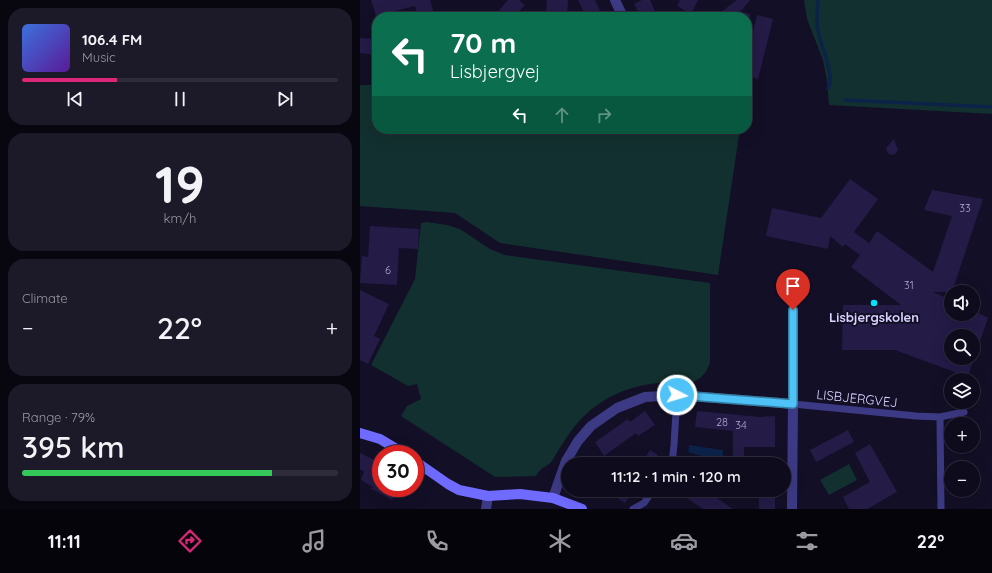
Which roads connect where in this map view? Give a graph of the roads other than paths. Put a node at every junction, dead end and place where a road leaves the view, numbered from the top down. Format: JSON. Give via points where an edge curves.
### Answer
{"nodes":[{"id":1,"x":615,"y":0,"type":"edge"},
{"id":2,"x":621,"y":12,"type":"edge"},
{"id":3,"x":793,"y":310,"type":"dead end"},
{"id":4,"x":677,"y":395,"type":"junction"},
{"id":5,"x":793,"y":404,"type":"junction"},
{"id":6,"x":964,"y":412,"type":"dead end"},
{"id":7,"x":940,"y":417,"type":"junction"},
{"id":8,"x":360,"y":433,"type":"edge"},
{"id":9,"x":390,"y":445,"type":"edge"},
{"id":10,"x":673,"y":457,"type":"edge"},
{"id":11,"x":424,"y":467,"type":"edge"},
{"id":12,"x":488,"y":496,"type":"junction"},
{"id":13,"x":648,"y":497,"type":"edge"},
{"id":14,"x":553,"y":498,"type":"junction"},
{"id":15,"x":486,"y":509,"type":"edge"},
{"id":16,"x":582,"y":509,"type":"edge"},
{"id":17,"x":633,"y":509,"type":"edge"},
{"id":18,"x":792,"y":509,"type":"edge"},
{"id":19,"x":941,"y":509,"type":"edge"}],
"edges":[{"from":1,"to":2,"type":"street"},
{"from":3,"to":5,"type":"lane"},
{"from":4,"to":5,"type":"street"},
{"from":4,"to":10,"type":"lane"},
{"from":4,"to":14,"type":"street","via":[[645,397],[617,408],[592,426],[578,441],[566,461]]},
{"from":5,"to":7,"type":"lane","name":"LISBJERGVEJ"},
{"from":5,"to":18,"type":"street"},
{"from":6,"to":7,"type":"lane","name":"LISBJERGVEJ"},
{"from":7,"to":19,"type":"lane"},
{"from":8,"to":9,"type":"street"},
{"from":11,"to":12,"type":"street","via":[[459,490]]},
{"from":12,"to":14,"type":"street","via":[[520,494]]},
{"from":12,"to":15,"type":"street"},
{"from":13,"to":17,"type":"lane","via":[[644,503]]},
{"from":14,"to":16,"type":"street"}]}
